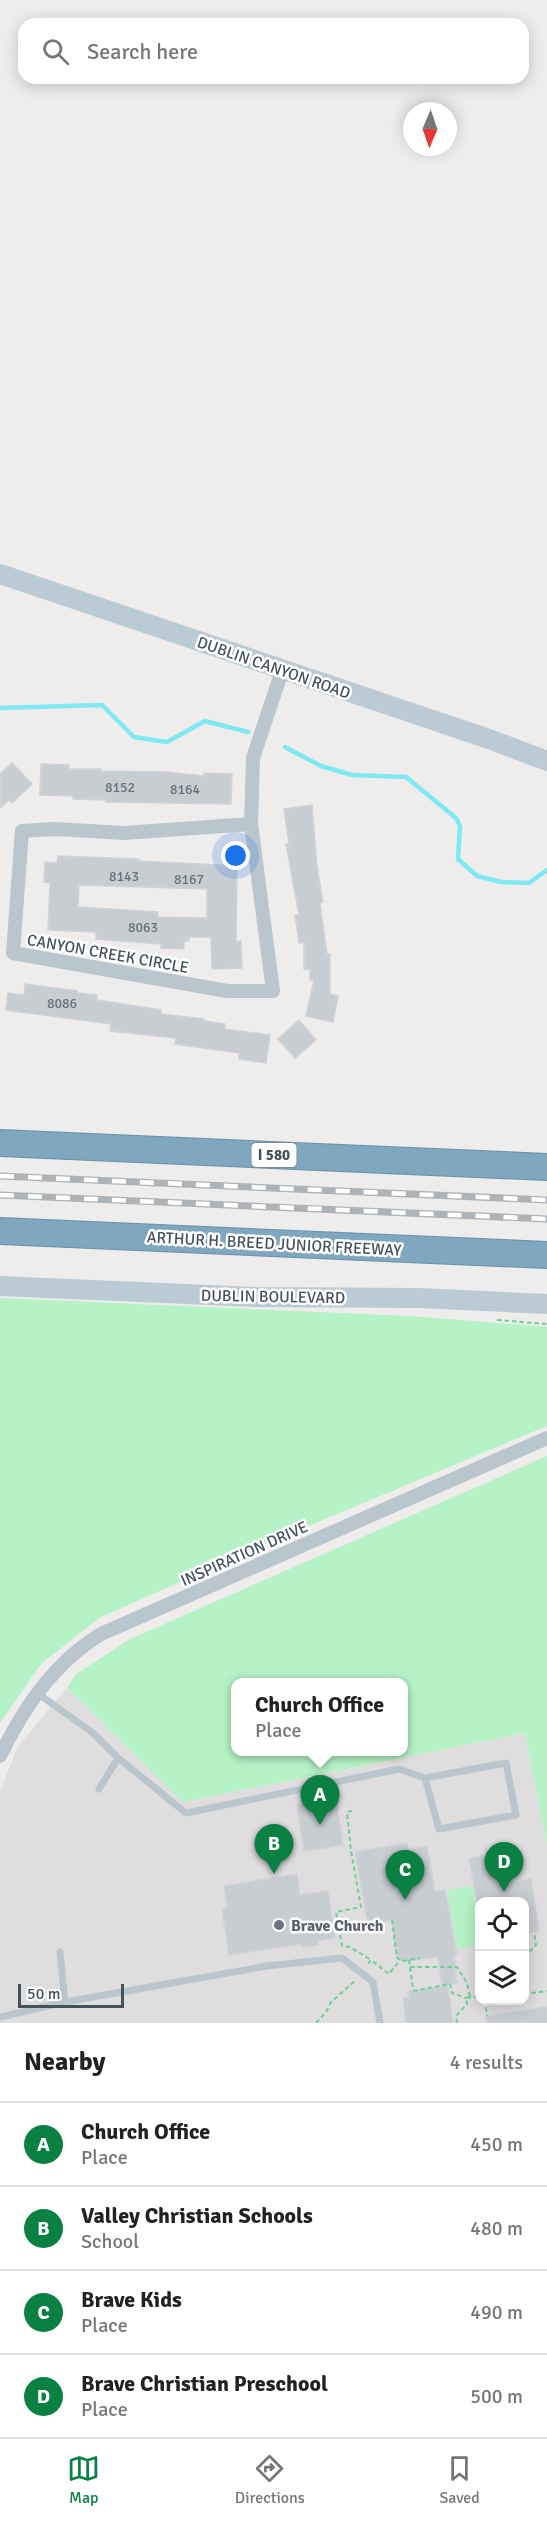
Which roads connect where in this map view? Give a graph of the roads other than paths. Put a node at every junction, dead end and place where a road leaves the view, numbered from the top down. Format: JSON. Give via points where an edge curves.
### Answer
{"nodes":[{"id":1,"x":0,"y":574,"type":"edge"},
{"id":2,"x":282,"y":671,"type":"junction"},
{"id":3,"x":547,"y":761,"type":"edge"},
{"id":4,"x":251,"y":824,"type":"junction"},
{"id":5,"x":0,"y":1143,"type":"edge"},
{"id":6,"x":547,"y":1167,"type":"edge"},
{"id":7,"x":0,"y":1231,"type":"edge"},
{"id":8,"x":547,"y":1255,"type":"edge"},
{"id":9,"x":0,"y":1286,"type":"edge"},
{"id":10,"x":547,"y":1304,"type":"edge"},
{"id":11,"x":547,"y":1438,"type":"edge"},
{"id":12,"x":37,"y":1693,"type":"junction"},
{"id":13,"x":0,"y":1756,"type":"edge"},
{"id":14,"x":118,"y":1758,"type":"junction"},
{"id":15,"x":425,"y":1778,"type":"junction"},
{"id":16,"x":99,"y":1789,"type":"dead end"},
{"id":17,"x":60,"y":1952,"type":"dead end"},
{"id":18,"x":65,"y":2002,"type":"junction"},
{"id":19,"x":0,"y":2017,"type":"edge"},
{"id":20,"x":380,"y":2023,"type":"edge"}],
"edges":[{"from":1,"to":2,"type":"main road","name":"DUBLIN CANYON ROAD"},
{"from":2,"to":3,"type":"main road","name":"DUBLIN CANYON ROAD"},
{"from":2,"to":4,"type":"street","name":"CANYON CREEK CIRCLE","via":[[253,758]]},
{"from":4,"to":4,"type":"street","name":"CANYON CREEK CIRCLE","via":[[273,991],[227,991],[13,953],[22,831],[124,833]]},
{"from":5,"to":6,"type":"highway","number":"I 580"},
{"from":7,"to":8,"type":"highway","name":"ARTHUR H. BREED JUNIOR FREEWAY"},
{"from":9,"to":10,"type":"main road","name":"DUBLIN BOULEVARD"},
{"from":11,"to":12,"type":"street","name":"INSPIRATION DRIVE","via":[[116,1627],[75,1653]]},
{"from":12,"to":13,"type":"street","name":"INSPIRATION DRIVE"},
{"from":12,"to":14,"type":"lane","via":[[93,1733]]},
{"from":14,"to":15,"type":"lane","via":[[186,1813],[399,1769]]},
{"from":14,"to":16,"type":"lane"},
{"from":15,"to":15,"type":"lane","via":[[439,1829],[516,1815],[506,1763]]},
{"from":17,"to":18,"type":"lane"},
{"from":18,"to":19,"type":"lane"},
{"from":18,"to":20,"type":"lane","via":[[267,1966],[342,1958],[373,1982]]}]}
